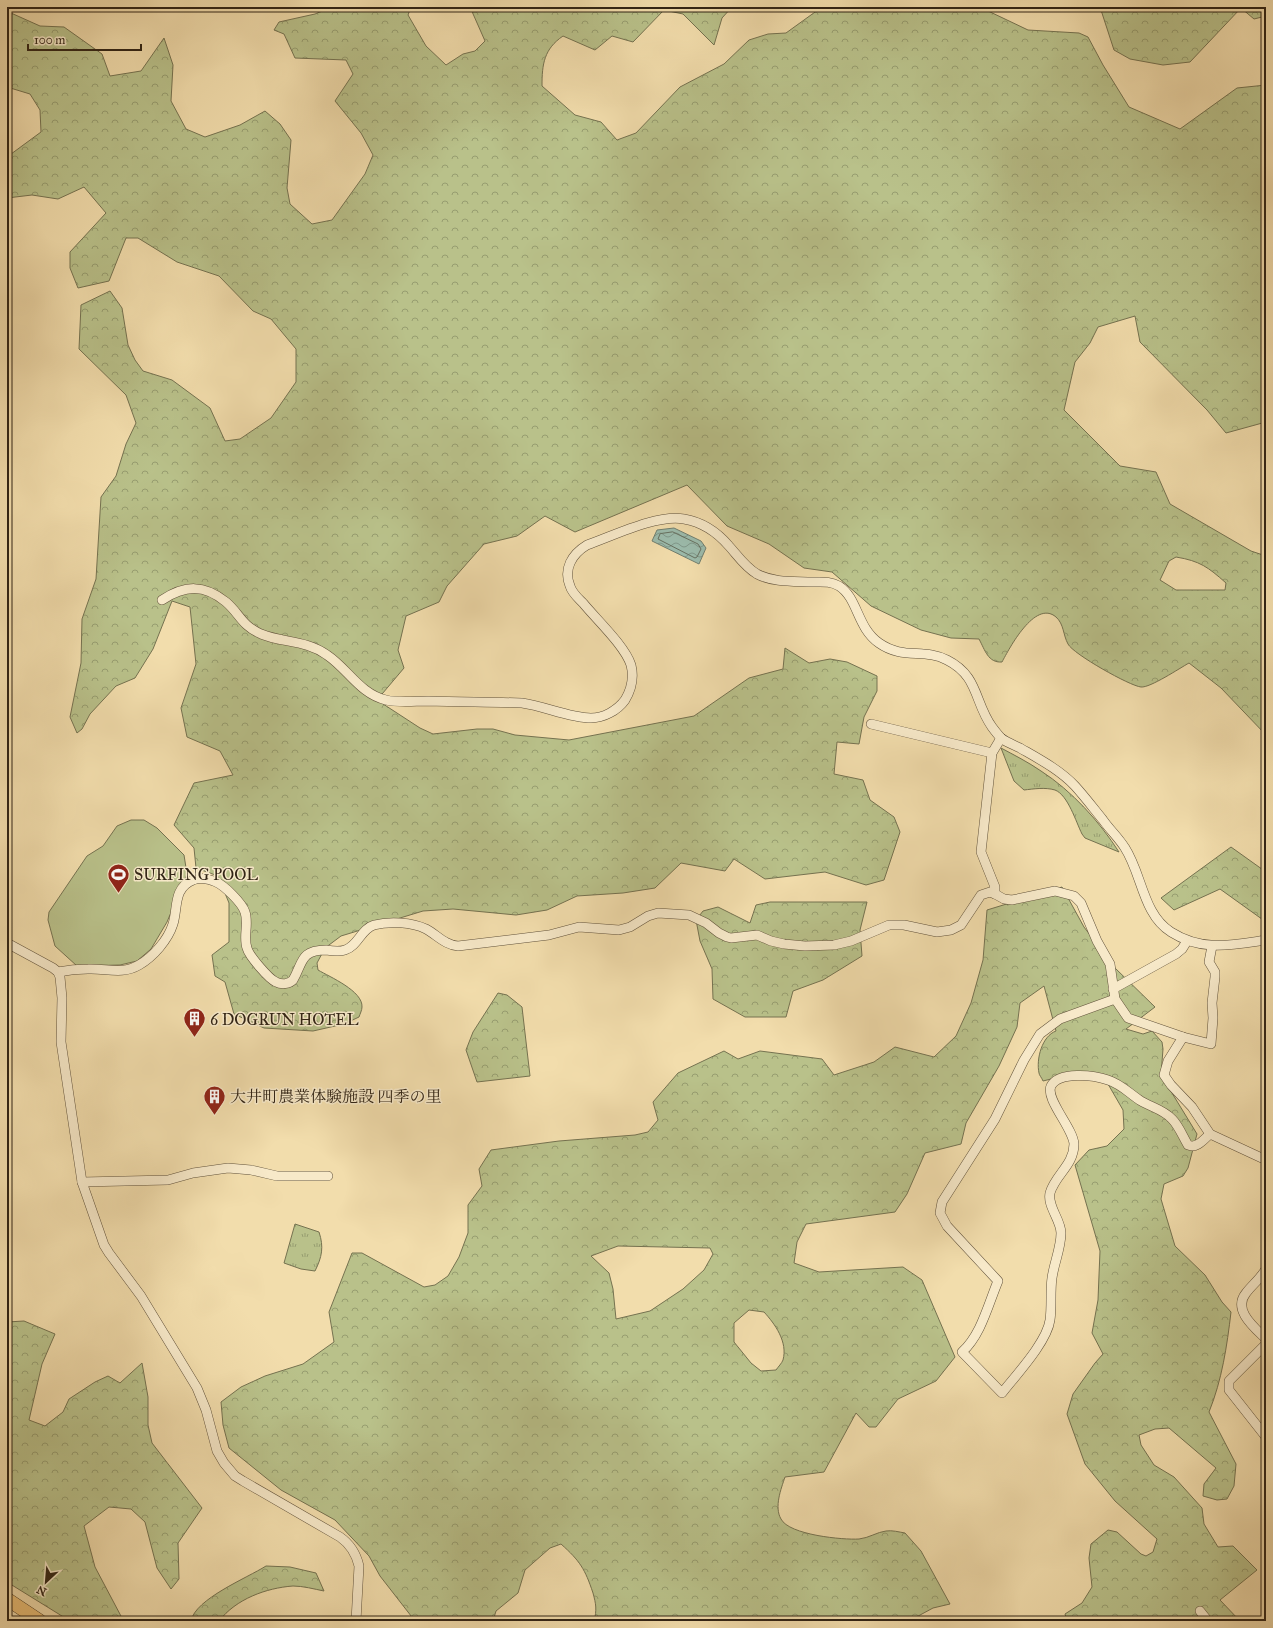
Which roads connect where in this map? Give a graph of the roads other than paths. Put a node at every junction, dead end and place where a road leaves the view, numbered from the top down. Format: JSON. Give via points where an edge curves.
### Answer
{"nodes":[{"id":1,"x":162,"y":600,"type":"dead end"},
{"id":2,"x":871,"y":724,"type":"dead end"},
{"id":3,"x":1000,"y":738,"type":"junction"},
{"id":4,"x":992,"y":753,"type":"junction"},
{"id":5,"x":994,"y":894,"type":"junction"},
{"id":6,"x":1266,"y":940,"type":"edge"},
{"id":7,"x":1187,"y":941,"type":"junction"},
{"id":8,"x":7,"y":943,"type":"edge"},
{"id":9,"x":1212,"y":946,"type":"junction"},
{"id":10,"x":58,"y":972,"type":"junction"},
{"id":11,"x":1114,"y":988,"type":"junction"},
{"id":12,"x":1115,"y":999,"type":"junction"},
{"id":13,"x":1183,"y":1037,"type":"junction"},
{"id":14,"x":1210,"y":1134,"type":"junction"},
{"id":15,"x":1266,"y":1160,"type":"edge"},
{"id":16,"x":328,"y":1176,"type":"dead end"},
{"id":17,"x":82,"y":1182,"type":"junction"},
{"id":18,"x":1266,"y":1269,"type":"edge"},
{"id":19,"x":1266,"y":1340,"type":"edge"},
{"id":20,"x":1266,"y":1344,"type":"edge"},
{"id":21,"x":1266,"y":1437,"type":"edge"},
{"id":22,"x":7,"y":1599,"type":"edge"},
{"id":23,"x":1200,"y":1611,"type":"dead end"},
{"id":24,"x":40,"y":1621,"type":"edge"},
{"id":25,"x":356,"y":1621,"type":"edge"},
{"id":26,"x":1208,"y":1621,"type":"edge"}],
"edges":[{"from":1,"to":3,"type":"street","via":[[182,589],[205,590],[226,603],[244,624],[271,638],[297,642],[320,650],[345,669],[365,690],[386,700],[522,702],[592,718],[611,713],[623,703],[630,689],[632,672],[624,652],[570,587],[568,570],[572,558],[587,545],[657,520],[686,519],[712,530],[748,569],[767,579],[829,582],[840,587],[852,601],[868,633],[889,649],[899,653],[937,656],[958,667],[974,684],[984,715]]},
{"from":2,"to":4,"type":"street"},
{"from":3,"to":4,"type":"street"},
{"from":3,"to":7,"type":"street","via":[[1059,772],[1074,785],[1124,846],[1133,862],[1149,906],[1158,919],[1169,931]]},
{"from":4,"to":5,"type":"street","via":[[981,852],[995,887]]},
{"from":5,"to":10,"type":"street","via":[[990,892],[981,895],[961,925],[951,930],[937,932],[904,925],[889,925],[842,944],[804,946],[771,941],[757,934],[727,937],[700,920],[678,914],[654,914],[630,928],[619,930],[579,927],[550,935],[458,946],[446,943],[420,927],[385,923],[366,929],[346,950],[310,954],[302,960],[293,980],[283,984],[271,978],[248,951],[246,912],[240,904],[220,884],[201,878],[182,887],[170,930],[164,941],[144,962],[118,972],[89,969]]},
{"from":5,"to":11,"type":"street","via":[[1012,900],[1055,891],[1074,896],[1081,903],[1110,964]]},
{"from":6,"to":9,"type":"street"},
{"from":7,"to":9,"type":"street"},
{"from":7,"to":11,"type":"street","via":[[1176,954]]},
{"from":8,"to":10,"type":"street"},
{"from":9,"to":13,"type":"street","via":[[1209,962],[1215,972],[1212,1044]]},
{"from":10,"to":17,"type":"street","via":[[62,998],[61,1042]]},
{"from":11,"to":12,"type":"street"},
{"from":12,"to":13,"type":"street","via":[[1128,1018]]},
{"from":12,"to":14,"type":"street","via":[[1060,1019],[1040,1034],[1024,1060],[996,1119],[942,1202],[940,1213],[947,1226],[998,1282],[977,1334],[971,1345],[962,1352],[1002,1394],[1042,1340],[1050,1322],[1052,1278],[1061,1231],[1050,1193],[1068,1165],[1074,1146],[1073,1136],[1052,1099],[1051,1087],[1057,1080],[1067,1076],[1090,1076],[1108,1080],[1172,1119],[1188,1145],[1196,1146]]},
{"from":13,"to":14,"type":"street","via":[[1168,1061],[1164,1075],[1192,1107]]},
{"from":14,"to":15,"type":"street"},
{"from":16,"to":17,"type":"street","via":[[277,1176],[228,1168],[192,1173],[168,1180]]},
{"from":17,"to":25,"type":"street","via":[[108,1253],[141,1296],[197,1388],[224,1463],[235,1476],[340,1537],[352,1548],[359,1566]]},
{"from":18,"to":19,"type":"street","via":[[1244,1294],[1242,1308],[1244,1316]]},
{"from":20,"to":21,"type":"street","via":[[1230,1381],[1229,1390]]},
{"from":22,"to":24,"type":"highway"},
{"from":23,"to":26,"type":"street"}]}
